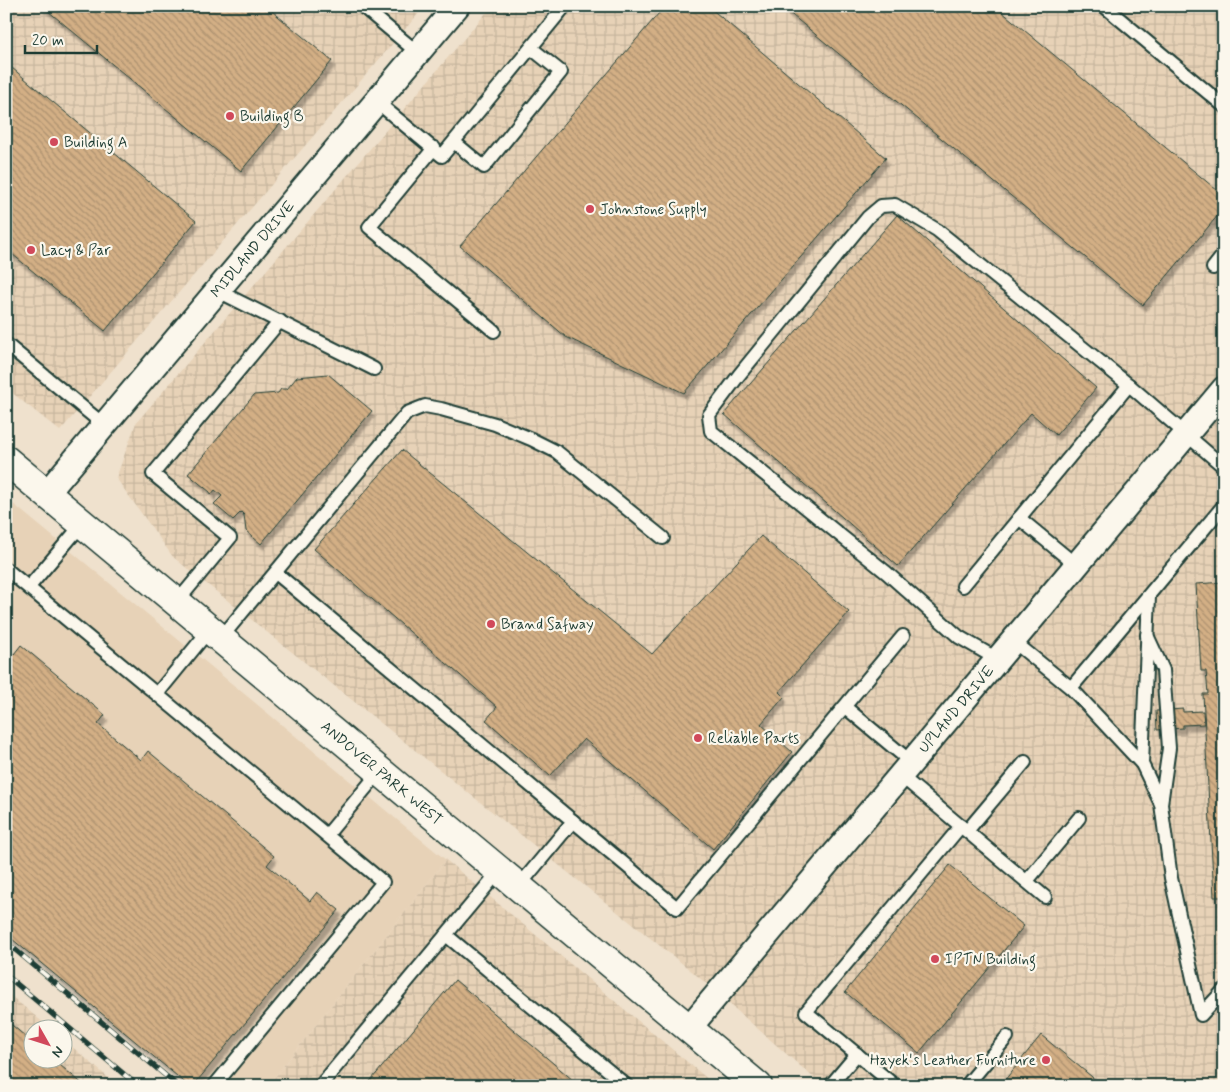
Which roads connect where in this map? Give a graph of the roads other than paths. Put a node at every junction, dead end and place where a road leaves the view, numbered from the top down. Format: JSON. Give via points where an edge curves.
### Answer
{"nodes":[{"id":1,"x":362,"y":6,"type":"edge"},
{"id":2,"x":458,"y":6,"type":"edge"},
{"id":3,"x":565,"y":6,"type":"edge"},
{"id":4,"x":1104,"y":6,"type":"edge"},
{"id":5,"x":531,"y":48,"type":"junction"},
{"id":6,"x":418,"y":53,"type":"junction"},
{"id":7,"x":377,"y":102,"type":"junction"},
{"id":8,"x":1224,"y":106,"type":"edge"},
{"id":9,"x":454,"y":142,"type":"junction"},
{"id":10,"x":434,"y":148,"type":"junction"},
{"id":11,"x":1224,"y":254,"type":"edge"},
{"id":12,"x":1213,"y":268,"type":"dead end"},
{"id":13,"x":218,"y":291,"type":"junction"},
{"id":14,"x":280,"y":321,"type":"junction"},
{"id":15,"x":494,"y":331,"type":"dead end"},
{"id":16,"x":6,"y":344,"type":"edge"},
{"id":17,"x":374,"y":369,"type":"dead end"},
{"id":18,"x":1129,"y":385,"type":"junction"},
{"id":19,"x":1224,"y":389,"type":"edge"},
{"id":20,"x":104,"y":425,"type":"junction"},
{"id":21,"x":1187,"y":433,"type":"junction"},
{"id":22,"x":6,"y":460,"type":"edge"},
{"id":23,"x":1224,"y":467,"type":"edge"},
{"id":24,"x":47,"y":493,"type":"junction"},
{"id":25,"x":1224,"y":505,"type":"edge"},
{"id":26,"x":1019,"y":518,"type":"junction"},
{"id":27,"x":83,"y":523,"type":"junction"},
{"id":28,"x":663,"y":538,"type":"dead end"},
{"id":29,"x":1076,"y":565,"type":"junction"},
{"id":30,"x":6,"y":569,"type":"edge"},
{"id":31,"x":276,"y":573,"type":"junction"},
{"id":32,"x":963,"y":586,"type":"dead end"},
{"id":33,"x":29,"y":587,"type":"junction"},
{"id":34,"x":1149,"y":596,"type":"junction"},
{"id":35,"x":177,"y":602,"type":"junction"},
{"id":36,"x":216,"y":634,"type":"junction"},
{"id":37,"x":1147,"y":635,"type":"junction"},
{"id":38,"x":903,"y":636,"type":"dead end"},
{"id":39,"x":1012,"y":641,"type":"junction"},
{"id":40,"x":997,"y":659,"type":"junction"},
{"id":41,"x":1071,"y":688,"type":"junction"},
{"id":42,"x":157,"y":694,"type":"junction"},
{"id":43,"x":845,"y":707,"type":"junction"},
{"id":44,"x":1025,"y":762,"type":"dead end"},
{"id":45,"x":1142,"y":764,"type":"junction"},
{"id":46,"x":906,"y":769,"type":"junction"},
{"id":47,"x":380,"y":771,"type":"junction"},
{"id":48,"x":1161,"y":804,"type":"junction"},
{"id":49,"x":1080,"y":818,"type":"dead end"},
{"id":50,"x":573,"y":821,"type":"junction"},
{"id":51,"x":964,"y":829,"type":"junction"},
{"id":52,"x":327,"y":835,"type":"junction"},
{"id":53,"x":509,"y":878,"type":"junction"},
{"id":54,"x":1026,"y":881,"type":"junction"},
{"id":55,"x":1045,"y":897,"type":"dead end"},
{"id":56,"x":446,"y":935,"type":"junction"},
{"id":57,"x":1224,"y":990,"type":"edge"},
{"id":58,"x":689,"y":1028,"type":"junction"},
{"id":59,"x":1007,"y":1037,"type":"dead end"},
{"id":60,"x":857,"y":1054,"type":"junction"},
{"id":61,"x":894,"y":1085,"type":"edge"},
{"id":62,"x":214,"y":1086,"type":"edge"},
{"id":63,"x":320,"y":1086,"type":"edge"},
{"id":64,"x":627,"y":1086,"type":"edge"},
{"id":65,"x":758,"y":1086,"type":"edge"},
{"id":66,"x":830,"y":1086,"type":"edge"},
{"id":67,"x":966,"y":1086,"type":"edge"}],
"edges":[{"from":1,"to":6,"type":"lane"},
{"from":2,"to":6,"type":"street","name":"MIDLAND DRIVE"},
{"from":3,"to":5,"type":"lane"},
{"from":4,"to":8,"type":"lane"},
{"from":5,"to":9,"type":"lane"},
{"from":5,"to":9,"type":"lane","via":[[561,72],[490,159],[484,166]]},
{"from":6,"to":7,"type":"street","name":"MIDLAND DRIVE"},
{"from":7,"to":10,"type":"lane"},
{"from":7,"to":13,"type":"street","name":"MIDLAND DRIVE"},
{"from":9,"to":10,"type":"lane","via":[[442,156]]},
{"from":10,"to":15,"type":"lane","via":[[369,227]]},
{"from":11,"to":12,"type":"lane"},
{"from":13,"to":14,"type":"lane"},
{"from":13,"to":20,"type":"street","name":"MIDLAND DRIVE"},
{"from":14,"to":17,"type":"lane"},
{"from":14,"to":35,"type":"lane","via":[[153,474],[230,538]]},
{"from":16,"to":20,"type":"lane"},
{"from":18,"to":21,"type":"lane"},
{"from":18,"to":26,"type":"lane"},
{"from":18,"to":40,"type":"lane","via":[[937,230],[895,205],[881,206],[868,217],[709,415],[711,431],[886,573],[959,637]]},
{"from":19,"to":21,"type":"street","name":"UPLAND DRIVE"},
{"from":20,"to":24,"type":"street","name":"MIDLAND DRIVE"},
{"from":21,"to":23,"type":"lane"},
{"from":21,"to":29,"type":"street","name":"UPLAND DRIVE"},
{"from":22,"to":24,"type":"street","name":"ANDOVER PARK WEST"},
{"from":24,"to":27,"type":"street","name":"ANDOVER PARK WEST"},
{"from":25,"to":34,"type":"lane"},
{"from":26,"to":29,"type":"lane"},
{"from":26,"to":32,"type":"lane"},
{"from":27,"to":33,"type":"lane"},
{"from":27,"to":35,"type":"street","name":"ANDOVER PARK WEST"},
{"from":28,"to":31,"type":"lane","via":[[557,452],[495,424],[425,406],[407,413]]},
{"from":29,"to":39,"type":"street","name":"UPLAND DRIVE"},
{"from":30,"to":33,"type":"lane"},
{"from":31,"to":36,"type":"lane"},
{"from":31,"to":50,"type":"lane"},
{"from":33,"to":42,"type":"lane"},
{"from":34,"to":37,"type":"lane"},
{"from":34,"to":41,"type":"lane"},
{"from":35,"to":36,"type":"street","name":"ANDOVER PARK WEST"},
{"from":36,"to":42,"type":"lane"},
{"from":36,"to":47,"type":"street","name":"ANDOVER PARK WEST"},
{"from":37,"to":45,"type":"lane"},
{"from":37,"to":48,"type":"lane","via":[[1163,670],[1169,748]]},
{"from":38,"to":43,"type":"lane"},
{"from":39,"to":40,"type":"street","name":"UPLAND DRIVE"},
{"from":39,"to":41,"type":"lane"},
{"from":40,"to":46,"type":"street","name":"UPLAND DRIVE"},
{"from":41,"to":45,"type":"lane"},
{"from":42,"to":52,"type":"lane"},
{"from":43,"to":46,"type":"lane"},
{"from":43,"to":50,"type":"lane","via":[[677,908]]},
{"from":44,"to":51,"type":"lane"},
{"from":45,"to":48,"type":"lane"},
{"from":46,"to":51,"type":"lane"},
{"from":46,"to":58,"type":"street","name":"UPLAND DRIVE"},
{"from":47,"to":52,"type":"lane"},
{"from":47,"to":53,"type":"street","name":"ANDOVER PARK WEST"},
{"from":48,"to":57,"type":"lane","via":[[1171,878],[1201,1015]]},
{"from":49,"to":54,"type":"lane"},
{"from":50,"to":53,"type":"lane"},
{"from":51,"to":54,"type":"lane"},
{"from":51,"to":60,"type":"lane","via":[[806,1012]]},
{"from":52,"to":62,"type":"lane","via":[[383,882]]},
{"from":53,"to":56,"type":"lane"},
{"from":53,"to":58,"type":"street","name":"ANDOVER PARK WEST"},
{"from":54,"to":55,"type":"lane"},
{"from":56,"to":63,"type":"lane"},
{"from":56,"to":64,"type":"lane"},
{"from":58,"to":65,"type":"street","name":"ANDOVER PARK WEST"},
{"from":59,"to":67,"type":"lane"},
{"from":60,"to":61,"type":"lane"},
{"from":60,"to":66,"type":"lane"}]}
